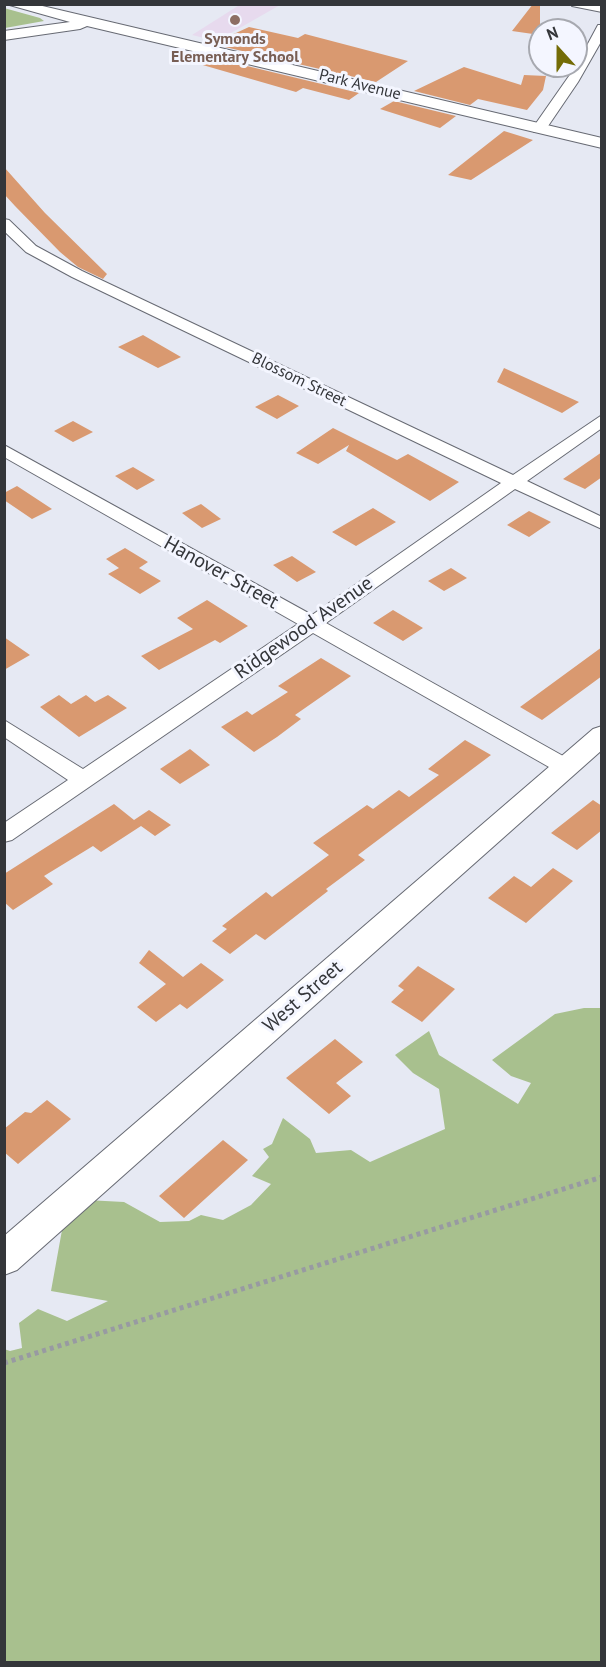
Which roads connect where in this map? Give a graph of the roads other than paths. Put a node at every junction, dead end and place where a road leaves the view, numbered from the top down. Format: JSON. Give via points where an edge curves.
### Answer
{"nodes":[{"id":1,"x":13,"y":4,"type":"edge"},
{"id":2,"x":576,"y":4,"type":"edge"},
{"id":3,"x":602,"y":9,"type":"edge"},
{"id":4,"x":66,"y":16,"type":"junction"},
{"id":5,"x":94,"y":22,"type":"junction"},
{"id":6,"x":602,"y":28,"type":"edge"},
{"id":7,"x":35,"y":32,"type":"junction"},
{"id":8,"x":4,"y":36,"type":"edge"},
{"id":9,"x":539,"y":129,"type":"junction"},
{"id":10,"x":602,"y":143,"type":"edge"},
{"id":11,"x":4,"y":223,"type":"edge"},
{"id":12,"x":602,"y":420,"type":"edge"},
{"id":13,"x":4,"y":450,"type":"edge"},
{"id":14,"x":513,"y":482,"type":"junction"},
{"id":15,"x":602,"y":524,"type":"edge"},
{"id":16,"x":312,"y":624,"type":"junction"},
{"id":17,"x":4,"y":728,"type":"edge"},
{"id":18,"x":602,"y":735,"type":"edge"},
{"id":19,"x":564,"y":766,"type":"junction"},
{"id":20,"x":82,"y":779,"type":"junction"},
{"id":21,"x":4,"y":834,"type":"edge"},
{"id":22,"x":5,"y":1258,"type":"edge"}],
"edges":[{"from":1,"to":4,"type":"street","name":"Park Avenue"},
{"from":2,"to":3,"type":"street"},
{"from":4,"to":5,"type":"street","name":"Park Avenue"},
{"from":4,"to":7,"type":"street"},
{"from":5,"to":7,"type":"street"},
{"from":5,"to":9,"type":"street","name":"Park Avenue"},
{"from":6,"to":9,"type":"street","via":[[572,82]]},
{"from":7,"to":8,"type":"street"},
{"from":9,"to":10,"type":"street","name":"Park Avenue"},
{"from":11,"to":14,"type":"street","name":"Blossom Street","via":[[31,249],[60,266]]},
{"from":12,"to":14,"type":"street","name":"Ridgewood Avenue"},
{"from":13,"to":16,"type":"street","name":"Hanover Street"},
{"from":14,"to":15,"type":"street","name":"Blossom Street"},
{"from":14,"to":16,"type":"street","name":"Ridgewood Avenue"},
{"from":16,"to":19,"type":"street","name":"Hanover Street"},
{"from":16,"to":20,"type":"street","name":"Ridgewood Avenue"},
{"from":17,"to":20,"type":"street"},
{"from":18,"to":19,"type":"street","name":"West Street"},
{"from":19,"to":22,"type":"street","name":"West Street"},
{"from":20,"to":21,"type":"street","name":"Ridgewood Avenue"}]}
